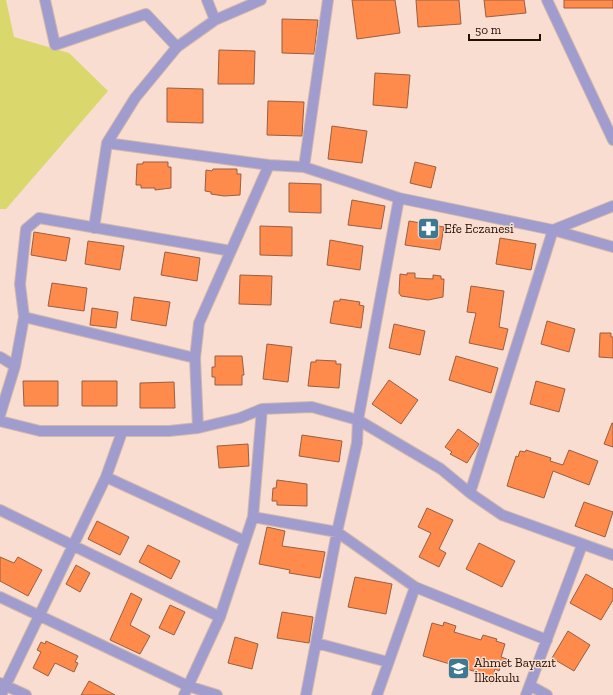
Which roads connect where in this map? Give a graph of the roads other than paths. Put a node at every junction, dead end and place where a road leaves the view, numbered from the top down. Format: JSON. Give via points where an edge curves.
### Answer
{"nodes":[{"id":1,"x":207,"y":0,"type":"edge"},
{"id":2,"x":261,"y":0,"type":"edge"},
{"id":3,"x":328,"y":0,"type":"edge"},
{"id":4,"x":547,"y":0,"type":"edge"},
{"id":5,"x":48,"y":1,"type":"edge"},
{"id":6,"x":216,"y":20,"type":"junction"},
{"id":7,"x":176,"y":47,"type":"junction"},
{"id":8,"x":613,"y":140,"type":"edge"},
{"id":9,"x":107,"y":143,"type":"junction"},
{"id":10,"x":269,"y":165,"type":"junction"},
{"id":11,"x":304,"y":167,"type":"junction"},
{"id":12,"x":399,"y":198,"type":"junction"},
{"id":13,"x":613,"y":206,"type":"edge"},
{"id":14,"x":94,"y":228,"type":"junction"},
{"id":15,"x":553,"y":230,"type":"junction"},
{"id":16,"x":613,"y":247,"type":"edge"},
{"id":17,"x":231,"y":252,"type":"junction"},
{"id":18,"x":24,"y":317,"type":"junction"},
{"id":19,"x":0,"y":357,"type":"edge"},
{"id":20,"x":195,"y":358,"type":"junction"},
{"id":21,"x":15,"y":366,"type":"junction"},
{"id":22,"x":262,"y":409,"type":"junction"},
{"id":23,"x":0,"y":415,"type":"edge"},
{"id":24,"x":358,"y":420,"type":"junction"},
{"id":25,"x":0,"y":421,"type":"edge"},
{"id":26,"x":198,"y":428,"type":"junction"},
{"id":27,"x":122,"y":432,"type":"junction"},
{"id":28,"x":106,"y":477,"type":"junction"},
{"id":29,"x":470,"y":493,"type":"junction"},
{"id":30,"x":0,"y":510,"type":"edge"},
{"id":31,"x":252,"y":518,"type":"junction"},
{"id":32,"x":337,"y":532,"type":"junction"},
{"id":33,"x":246,"y":541,"type":"junction"},
{"id":34,"x":74,"y":545,"type":"junction"},
{"id":35,"x":582,"y":545,"type":"junction"},
{"id":36,"x":613,"y":555,"type":"edge"},
{"id":37,"x":415,"y":587,"type":"junction"},
{"id":38,"x":0,"y":597,"type":"edge"},
{"id":39,"x":40,"y":617,"type":"junction"},
{"id":40,"x":220,"y":617,"type":"junction"},
{"id":41,"x":547,"y":640,"type":"junction"},
{"id":42,"x":316,"y":643,"type":"junction"},
{"id":43,"x":388,"y":662,"type":"junction"},
{"id":44,"x":2,"y":688,"type":"edge"},
{"id":45,"x":186,"y":690,"type":"edge"},
{"id":46,"x":529,"y":690,"type":"edge"},
{"id":47,"x":26,"y":695,"type":"edge"},
{"id":48,"x":217,"y":695,"type":"edge"},
{"id":49,"x":306,"y":695,"type":"edge"},
{"id":50,"x":377,"y":695,"type":"edge"},
{"id":51,"x":547,"y":695,"type":"edge"}],
"edges":[{"from":1,"to":6,"type":"street"},
{"from":2,"to":6,"type":"street"},
{"from":3,"to":11,"type":"street"},
{"from":4,"to":8,"type":"street"},
{"from":5,"to":7,"type":"street","via":[[55,45],[146,14]]},
{"from":6,"to":7,"type":"street"},
{"from":7,"to":9,"type":"street","via":[[135,98]]},
{"from":9,"to":10,"type":"street"},
{"from":9,"to":14,"type":"street"},
{"from":10,"to":11,"type":"street"},
{"from":10,"to":17,"type":"street"},
{"from":11,"to":12,"type":"street"},
{"from":12,"to":15,"type":"street"},
{"from":12,"to":24,"type":"street"},
{"from":13,"to":15,"type":"street"},
{"from":14,"to":17,"type":"street"},
{"from":14,"to":18,"type":"street","via":[[39,218],[26,229],[20,284]]},
{"from":15,"to":16,"type":"street"},
{"from":15,"to":29,"type":"street"},
{"from":17,"to":20,"type":"street","via":[[199,323]]},
{"from":18,"to":20,"type":"street"},
{"from":18,"to":21,"type":"street"},
{"from":19,"to":21,"type":"street"},
{"from":20,"to":26,"type":"street"},
{"from":21,"to":23,"type":"street"},
{"from":22,"to":24,"type":"street","via":[[312,407]]},
{"from":22,"to":26,"type":"street","via":[[240,418]]},
{"from":22,"to":31,"type":"street"},
{"from":24,"to":29,"type":"street","via":[[441,469]]},
{"from":24,"to":32,"type":"street","via":[[357,443]]},
{"from":25,"to":27,"type":"street","via":[[40,432]]},
{"from":26,"to":27,"type":"street"},
{"from":27,"to":28,"type":"street"},
{"from":28,"to":33,"type":"street"},
{"from":28,"to":34,"type":"street"},
{"from":29,"to":35,"type":"street","via":[[502,515]]},
{"from":30,"to":34,"type":"street"},
{"from":31,"to":32,"type":"street"},
{"from":31,"to":33,"type":"street"},
{"from":32,"to":37,"type":"street"},
{"from":32,"to":42,"type":"street"},
{"from":33,"to":40,"type":"street"},
{"from":34,"to":39,"type":"street"},
{"from":34,"to":40,"type":"street"},
{"from":35,"to":36,"type":"street"},
{"from":35,"to":41,"type":"street"},
{"from":37,"to":41,"type":"street"},
{"from":37,"to":43,"type":"street"},
{"from":38,"to":39,"type":"street"},
{"from":39,"to":44,"type":"street"},
{"from":39,"to":45,"type":"street"},
{"from":40,"to":45,"type":"street"},
{"from":41,"to":46,"type":"street"},
{"from":42,"to":43,"type":"street"},
{"from":42,"to":49,"type":"street"},
{"from":43,"to":50,"type":"street"},
{"from":44,"to":47,"type":"street"},
{"from":45,"to":48,"type":"street"},
{"from":46,"to":51,"type":"street"}]}
